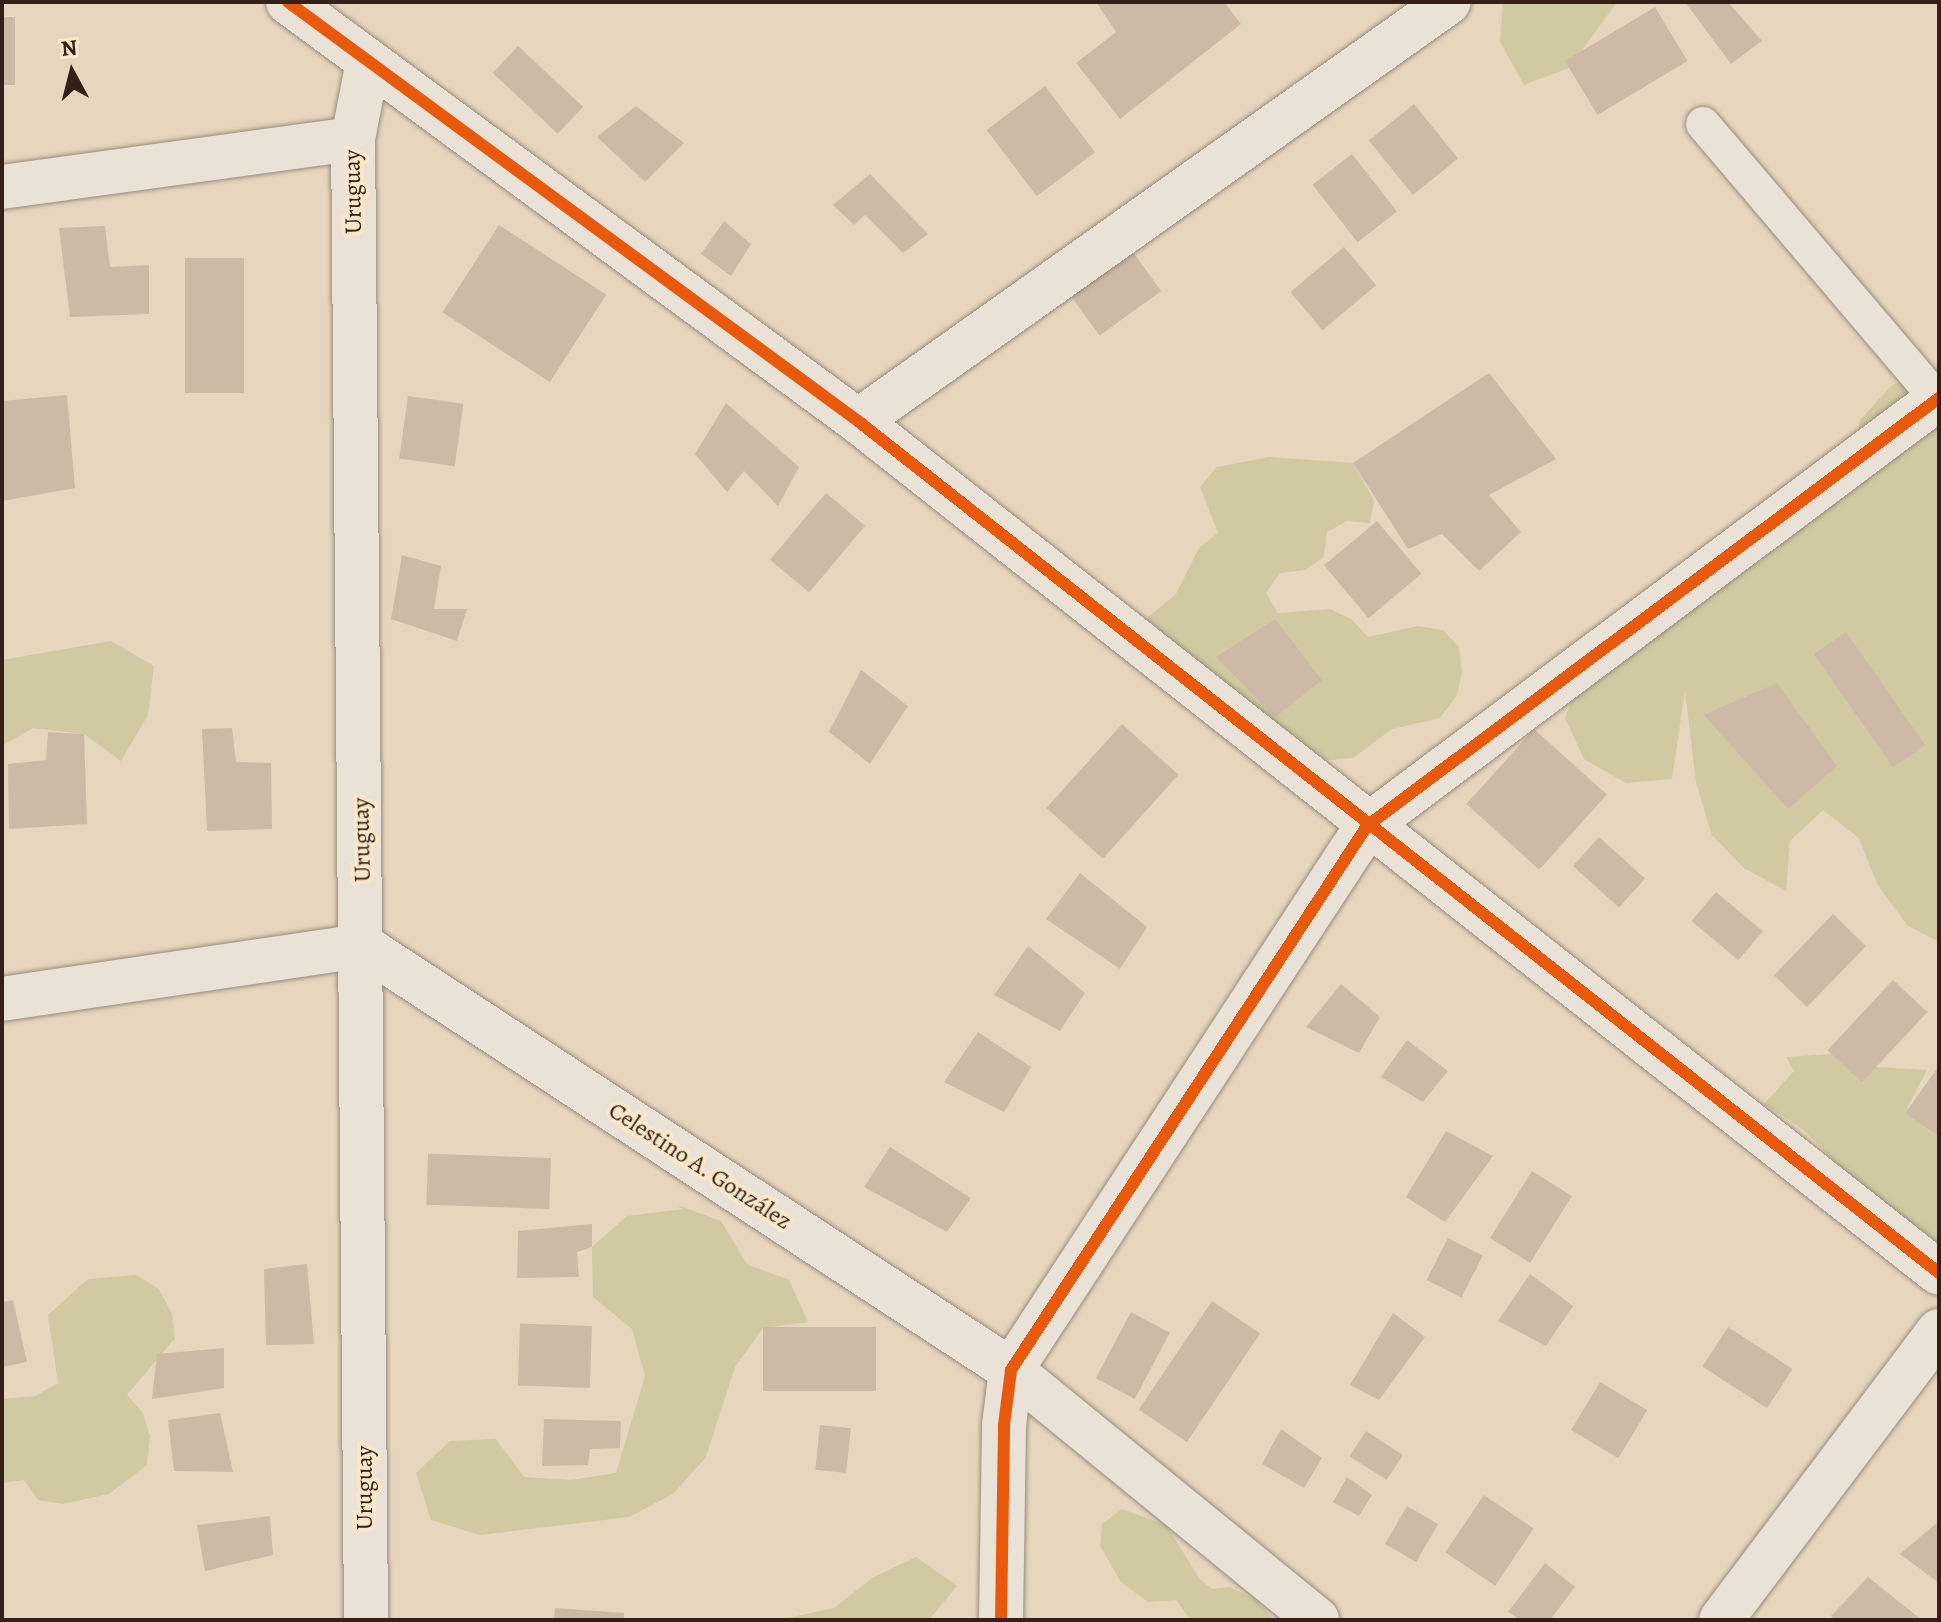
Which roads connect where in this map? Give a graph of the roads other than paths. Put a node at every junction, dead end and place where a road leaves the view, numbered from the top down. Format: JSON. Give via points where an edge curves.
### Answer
{"nodes":[{"id":1,"x":288,"y":2,"type":"edge"},
{"id":2,"x":1449,"y":2,"type":"edge"},
{"id":3,"x":368,"y":61,"type":"junction"},
{"id":4,"x":1703,"y":124,"type":"dead end"},
{"id":5,"x":353,"y":139,"type":"junction"},
{"id":6,"x":2,"y":187,"type":"edge"},
{"id":7,"x":1938,"y":398,"type":"edge"},
{"id":8,"x":858,"y":421,"type":"junction"},
{"id":9,"x":1367,"y":826,"type":"junction"},
{"id":10,"x":363,"y":946,"type":"junction"},
{"id":11,"x":2,"y":999,"type":"edge"},
{"id":12,"x":1939,"y":1273,"type":"edge"},
{"id":13,"x":1939,"y":1331,"type":"edge"},
{"id":14,"x":1011,"y":1370,"type":"junction"},
{"id":15,"x":366,"y":1620,"type":"edge"},
{"id":16,"x":1001,"y":1620,"type":"edge"},
{"id":17,"x":1317,"y":1620,"type":"edge"},
{"id":18,"x":1721,"y":1620,"type":"edge"}],
"edges":[{"from":1,"to":3,"type":"street"},
{"from":2,"to":8,"type":"street"},
{"from":3,"to":5,"type":"street","name":"Uruguay"},
{"from":3,"to":8,"type":"street"},
{"from":4,"to":7,"type":"lane"},
{"from":5,"to":6,"type":"street"},
{"from":5,"to":10,"type":"street","name":"Uruguay"},
{"from":7,"to":9,"type":"street"},
{"from":8,"to":9,"type":"street"},
{"from":9,"to":12,"type":"street"},
{"from":9,"to":14,"type":"street"},
{"from":10,"to":11,"type":"street"},
{"from":10,"to":14,"type":"street","name":"Celestino A. González"},
{"from":10,"to":15,"type":"street","name":"Uruguay"},
{"from":13,"to":18,"type":"street"},
{"from":14,"to":16,"type":"street","via":[[1004,1425]]},
{"from":14,"to":17,"type":"street","name":"Celestino A. González"}]}
